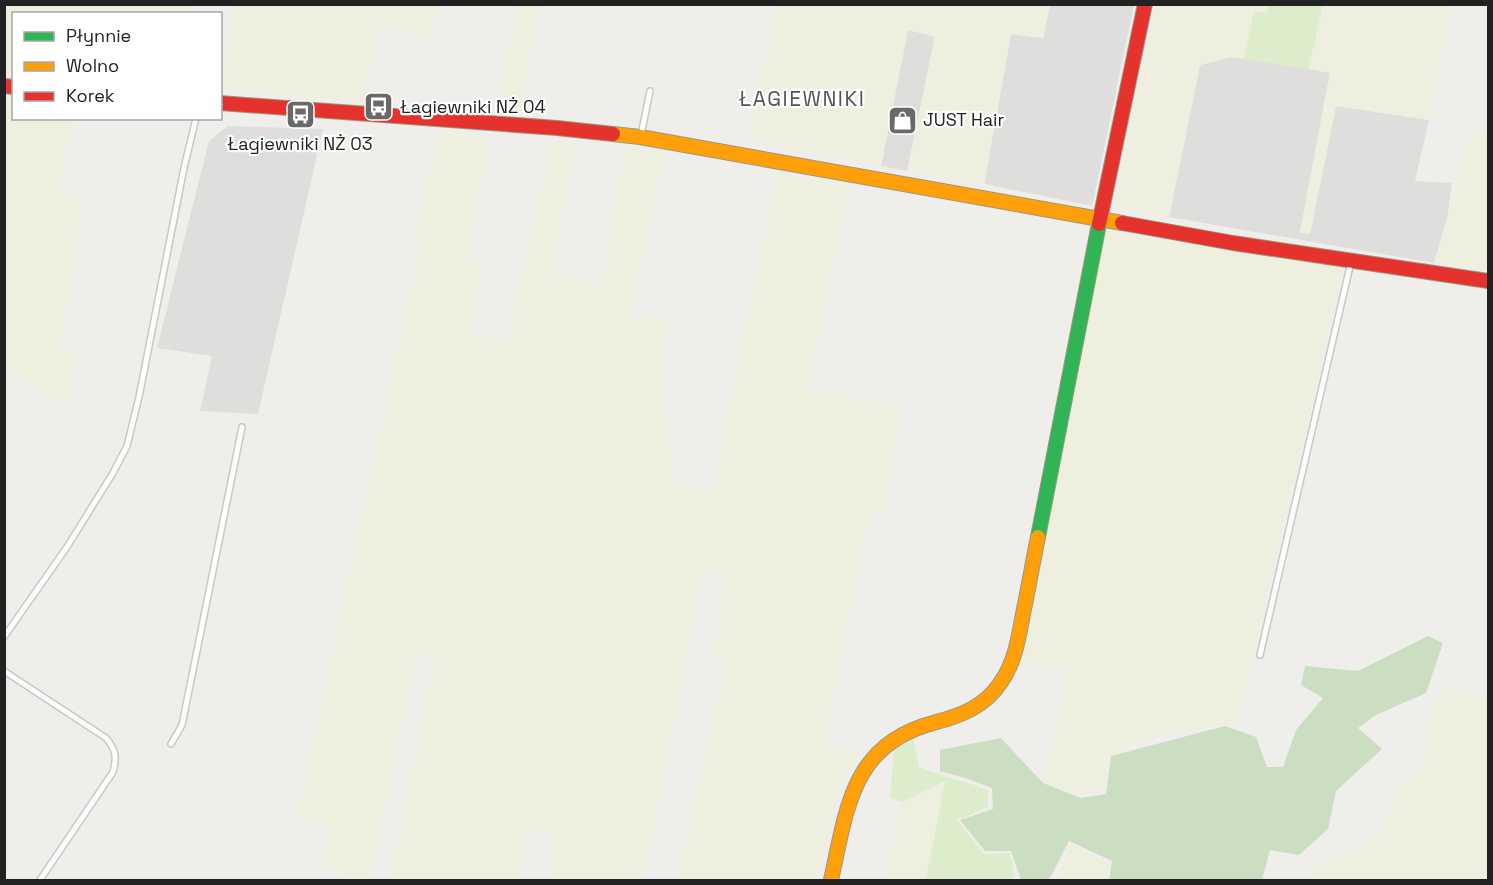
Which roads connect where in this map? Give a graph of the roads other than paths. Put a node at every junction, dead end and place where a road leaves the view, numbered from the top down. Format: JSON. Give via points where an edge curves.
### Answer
{"nodes":[{"id":1,"x":1145,"y":4,"type":"edge"},
{"id":2,"x":650,"y":91,"type":"dead end"},
{"id":3,"x":222,"y":103,"type":"edge"},
{"id":4,"x":195,"y":120,"type":"edge"},
{"id":5,"x":640,"y":137,"type":"junction"},
{"id":6,"x":1101,"y":219,"type":"junction"},
{"id":7,"x":1352,"y":261,"type":"junction"},
{"id":8,"x":1488,"y":282,"type":"edge"},
{"id":9,"x":242,"y":427,"type":"dead end"},
{"id":10,"x":4,"y":637,"type":"edge"},
{"id":11,"x":1260,"y":655,"type":"dead end"},
{"id":12,"x":4,"y":671,"type":"edge"},
{"id":13,"x":171,"y":744,"type":"dead end"},
{"id":14,"x":40,"y":880,"type":"edge"},
{"id":15,"x":831,"y":880,"type":"edge"}],
"edges":[{"from":1,"to":6,"type":"street"},
{"from":2,"to":5,"type":"lane"},
{"from":3,"to":5,"type":"street"},
{"from":4,"to":10,"type":"lane","via":[[127,446],[67,547]]},
{"from":5,"to":6,"type":"street"},
{"from":6,"to":7,"type":"street"},
{"from":6,"to":15,"type":"street","via":[[1011,666],[984,704],[904,733],[875,755],[854,787]]},
{"from":7,"to":8,"type":"street"},
{"from":7,"to":11,"type":"lane"},
{"from":9,"to":13,"type":"lane","via":[[182,725]]},
{"from":12,"to":14,"type":"lane","via":[[106,738],[115,752],[112,772]]}]}
